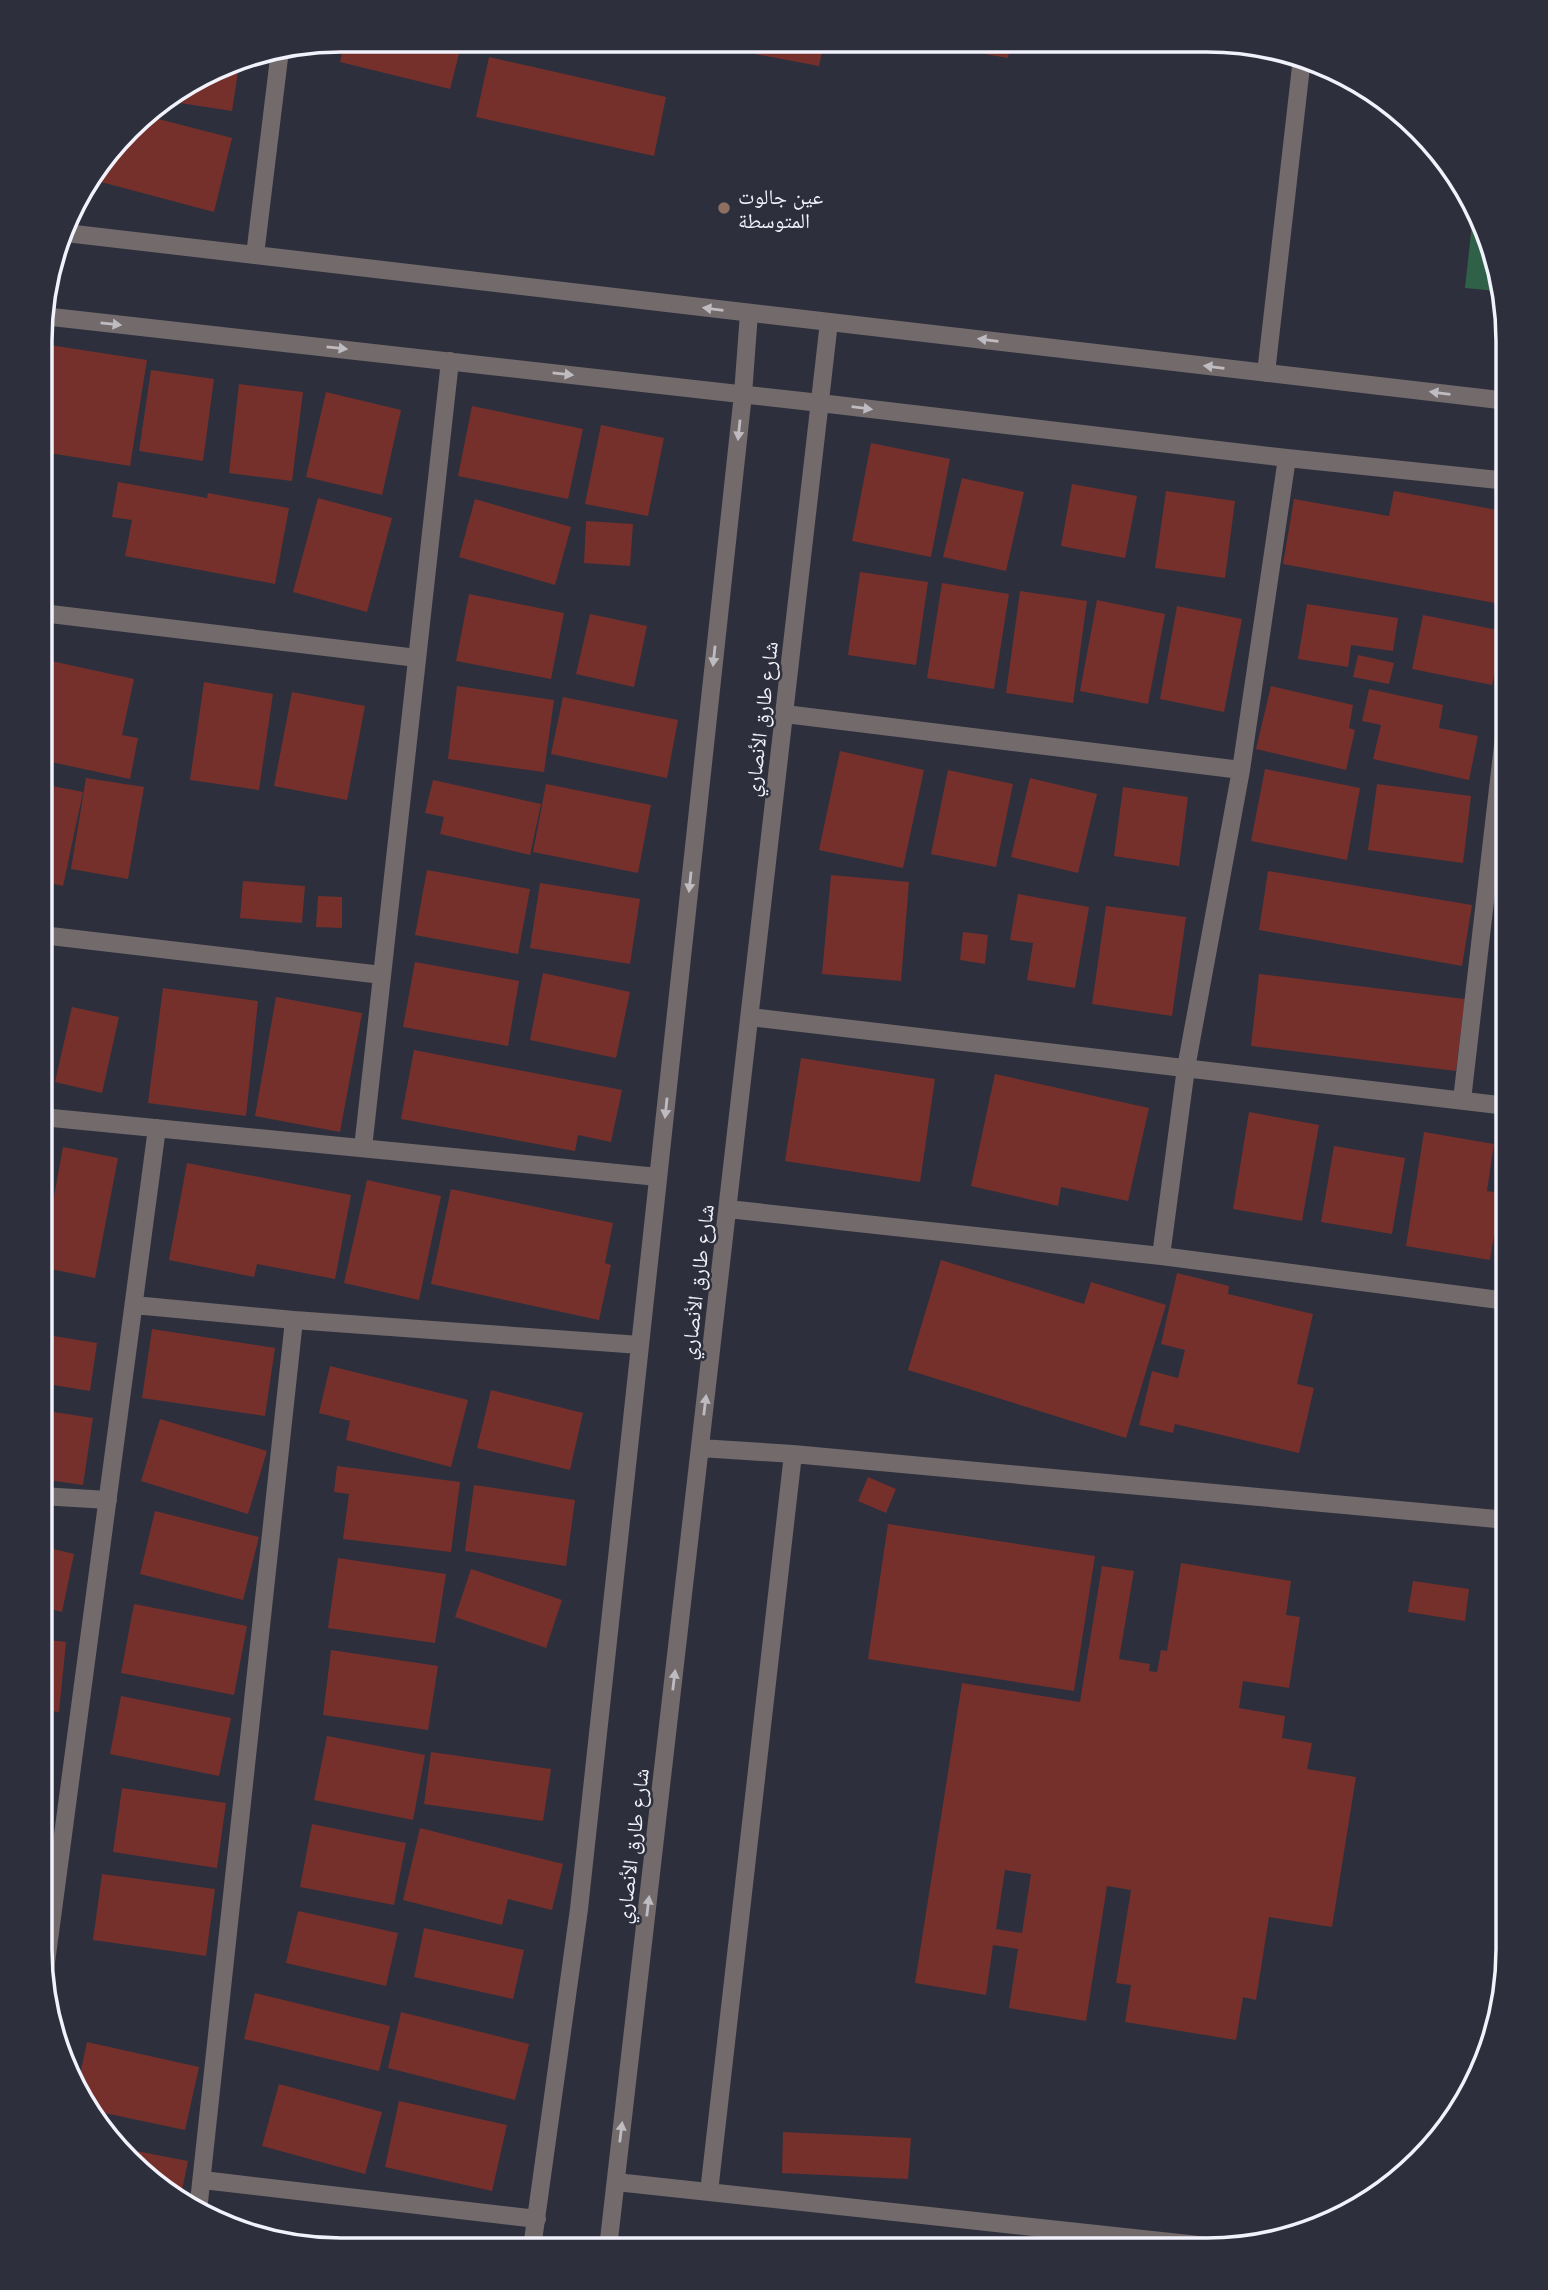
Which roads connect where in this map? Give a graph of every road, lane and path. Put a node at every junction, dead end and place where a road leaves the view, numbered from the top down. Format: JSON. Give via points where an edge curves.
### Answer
{"nodes":[{"id":1,"x":279,"y":59,"type":"edge"},
{"id":2,"x":1301,"y":68,"type":"edge"},
{"id":3,"x":73,"y":234,"type":"edge"},
{"id":4,"x":255,"y":255,"type":"junction"},
{"id":5,"x":749,"y":313,"type":"junction"},
{"id":6,"x":54,"y":317,"type":"edge"},
{"id":7,"x":829,"y":322,"type":"junction"},
{"id":8,"x":450,"y":361,"type":"junction"},
{"id":9,"x":1266,"y":373,"type":"junction"},
{"id":10,"x":743,"y":394,"type":"junction"},
{"id":11,"x":1496,"y":400,"type":"edge"},
{"id":12,"x":820,"y":403,"type":"junction"},
{"id":13,"x":1287,"y":458,"type":"junction"},
{"id":14,"x":1496,"y":480,"type":"edge"},
{"id":15,"x":52,"y":614,"type":"edge"},
{"id":16,"x":417,"y":658,"type":"junction"},
{"id":17,"x":785,"y":713,"type":"junction"},
{"id":18,"x":1241,"y":769,"type":"junction"},
{"id":19,"x":1496,"y":843,"type":"edge"},
{"id":20,"x":52,"y":935,"type":"edge"},
{"id":21,"x":382,"y":975,"type":"junction"},
{"id":22,"x":750,"y":1017,"type":"junction"},
{"id":23,"x":1186,"y":1068,"type":"junction"},
{"id":24,"x":1462,"y":1100,"type":"junction"},
{"id":25,"x":1496,"y":1104,"type":"edge"},
{"id":26,"x":52,"y":1118,"type":"edge"},
{"id":27,"x":157,"y":1128,"type":"junction"},
{"id":28,"x":363,"y":1148,"type":"junction"},
{"id":29,"x":658,"y":1177,"type":"junction"},
{"id":30,"x":728,"y":1209,"type":"junction"},
{"id":31,"x":1161,"y":1256,"type":"junction"},
{"id":32,"x":1496,"y":1300,"type":"edge"},
{"id":33,"x":134,"y":1306,"type":"junction"},
{"id":34,"x":294,"y":1320,"type":"junction"},
{"id":35,"x":640,"y":1345,"type":"junction"},
{"id":36,"x":700,"y":1448,"type":"junction"},
{"id":37,"x":793,"y":1454,"type":"junction"},
{"id":38,"x":52,"y":1497,"type":"edge"},
{"id":39,"x":108,"y":1500,"type":"junction"},
{"id":40,"x":1496,"y":1519,"type":"edge"},
{"id":41,"x":52,"y":1918,"type":"edge"},
{"id":42,"x":203,"y":2180,"type":"junction"},
{"id":43,"x":616,"y":2182,"type":"junction"},
{"id":44,"x":709,"y":2192,"type":"junction"},
{"id":45,"x":200,"y":2201,"type":"edge"},
{"id":46,"x":537,"y":2219,"type":"junction"},
{"id":47,"x":533,"y":2238,"type":"edge"},
{"id":48,"x":609,"y":2238,"type":"edge"},
{"id":49,"x":1126,"y":2238,"type":"edge"}],
"edges":[{"from":1,"to":4,"type":"street"},
{"from":2,"to":9,"type":"street"},
{"from":3,"to":4,"type":"street"},
{"from":5,"to":4,"type":"street","one_way":true},
{"from":5,"to":7,"type":"street"},
{"from":5,"to":10,"type":"street"},
{"from":6,"to":8,"type":"street","one_way":true},
{"from":9,"to":7,"type":"street","one_way":true},
{"from":7,"to":12,"type":"street","name":"شارع طارق الأنصاري"},
{"from":8,"to":10,"type":"street","one_way":true},
{"from":8,"to":16,"type":"street"},
{"from":11,"to":9,"type":"street","one_way":true},
{"from":10,"to":12,"type":"street"},
{"from":10,"to":29,"type":"street","one_way":true},
{"from":12,"to":13,"type":"street","one_way":true},
{"from":12,"to":17,"type":"street","name":"شارع طارق الأنصاري"},
{"from":13,"to":14,"type":"street"},
{"from":13,"to":18,"type":"street"},
{"from":15,"to":16,"type":"street"},
{"from":16,"to":21,"type":"street"},
{"from":17,"to":18,"type":"street"},
{"from":17,"to":22,"type":"street","name":"شارع طارق الأنصاري"},
{"from":18,"to":23,"type":"street"},
{"from":19,"to":24,"type":"street"},
{"from":20,"to":21,"type":"street"},
{"from":21,"to":28,"type":"street"},
{"from":22,"to":23,"type":"street"},
{"from":22,"to":30,"type":"street","name":"شارع طارق الأنصاري"},
{"from":23,"to":24,"type":"street"},
{"from":23,"to":31,"type":"street"},
{"from":24,"to":25,"type":"street"},
{"from":26,"to":27,"type":"street"},
{"from":27,"to":28,"type":"street"},
{"from":27,"to":33,"type":"street"},
{"from":28,"to":29,"type":"street"},
{"from":29,"to":35,"type":"street"},
{"from":30,"to":31,"type":"street"},
{"from":36,"to":30,"type":"street","name":"شارع طارق الأنصاري","one_way":true},
{"from":31,"to":32,"type":"street"},
{"from":33,"to":34,"type":"street"},
{"from":33,"to":39,"type":"street"},
{"from":34,"to":35,"type":"street"},
{"from":34,"to":42,"type":"street"},
{"from":35,"to":46,"type":"street","via":[[579,1909]]},
{"from":36,"to":37,"type":"street"},
{"from":43,"to":36,"type":"street","name":"شارع طارق الأنصاري","one_way":true},
{"from":37,"to":40,"type":"street"},
{"from":37,"to":44,"type":"street"},
{"from":38,"to":39,"type":"street"},
{"from":39,"to":41,"type":"street"},
{"from":42,"to":45,"type":"street"},
{"from":42,"to":46,"type":"street"},
{"from":43,"to":44,"type":"street"},
{"from":43,"to":48,"type":"street","name":"شارع طارق الأنصاري"},
{"from":44,"to":49,"type":"street"},
{"from":46,"to":47,"type":"street"}]}
